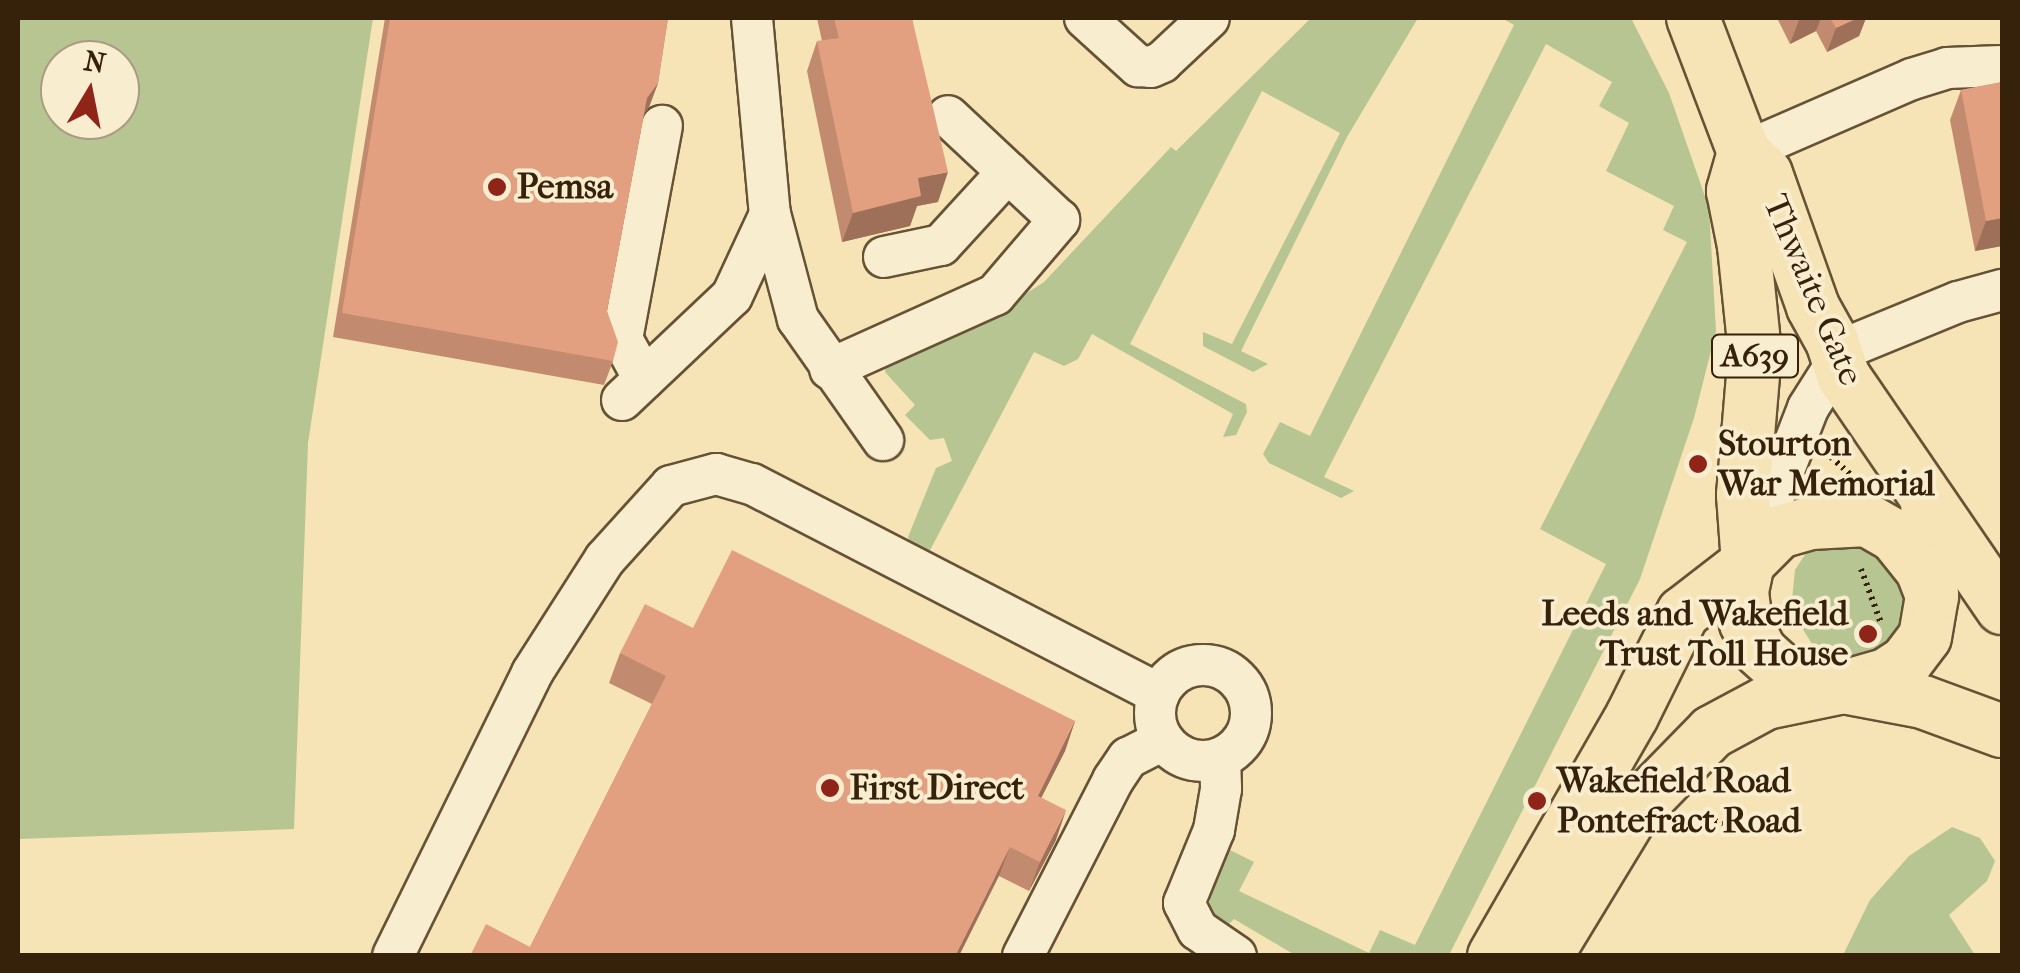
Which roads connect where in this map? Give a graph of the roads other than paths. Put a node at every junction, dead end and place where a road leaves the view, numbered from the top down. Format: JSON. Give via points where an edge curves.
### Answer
{"nodes":[{"id":1,"x":752,"y":18,"type":"edge"},
{"id":2,"x":1085,"y":18,"type":"edge"},
{"id":3,"x":1208,"y":18,"type":"edge"},
{"id":4,"x":1693,"y":18,"type":"edge"},
{"id":5,"x":2002,"y":66,"type":"edge"},
{"id":6,"x":948,"y":116,"type":"dead end"},
{"id":7,"x":662,"y":126,"type":"dead end"},
{"id":8,"x":1744,"y":152,"type":"junction"},
{"id":9,"x":1008,"y":172,"type":"junction"},
{"id":10,"x":770,"y":214,"type":"junction"},
{"id":11,"x":884,"y":256,"type":"dead end"},
{"id":12,"x":2002,"y":290,"type":"edge"},
{"id":13,"x":1837,"y":358,"type":"junction"},
{"id":14,"x":830,"y":369,"type":"junction"},
{"id":15,"x":883,"y":440,"type":"dead end"},
{"id":16,"x":1910,"y":547,"type":"junction"},
{"id":17,"x":1748,"y":563,"type":"junction"},
{"id":18,"x":1991,"y":592,"type":"edge"},
{"id":19,"x":1842,"y":688,"type":"junction"},
{"id":20,"x":1159,"y":694,"type":"junction"},
{"id":21,"x":2002,"y":730,"type":"edge"},
{"id":22,"x":1163,"y":740,"type":"junction"},
{"id":23,"x":1220,"y":758,"type":"junction"},
{"id":24,"x":393,"y":956,"type":"edge"},
{"id":25,"x":1023,"y":956,"type":"edge"},
{"id":26,"x":1236,"y":956,"type":"edge"},
{"id":27,"x":1494,"y":956,"type":"edge"},
{"id":28,"x":1546,"y":956,"type":"edge"}],
"edges":[{"from":1,"to":10,"type":"street"},
{"from":2,"to":3,"type":"street","via":[[1138,66],[1150,67]]},
{"from":4,"to":8,"type":"main road","name":"Thwaite Gate","number":"A639"},
{"from":5,"to":8,"type":"street","via":[[1947,68],[1912,78]]},
{"from":6,"to":9,"type":"street"},
{"from":7,"to":10,"type":"street","via":[[622,339],[633,390],[732,296]]},
{"from":8,"to":13,"type":"main road","name":"Thwaite Gate","number":"A639","via":[[1766,174]]},
{"from":8,"to":17,"type":"main road","name":"Thwaite Gate","number":"A639","via":[[1733,192],[1755,352],[1742,494]]},
{"from":9,"to":11,"type":"street","via":[[940,245]]},
{"from":9,"to":14,"type":"street","via":[[1059,220],[996,295]]},
{"from":10,"to":14,"type":"street","via":[[798,319]]},
{"from":12,"to":13,"type":"street","via":[[1846,348]]},
{"from":13,"to":16,"type":"main road","name":"Thwaite Gate","number":"A639"},
{"from":13,"to":17,"type":"street","via":[[1780,470]]},
{"from":14,"to":15,"type":"street"},
{"from":16,"to":17,"type":"main road","via":[[1867,520],[1811,523],[1779,532]]},
{"from":16,"to":18,"type":"main road","name":"Thwaite Gate"},
{"from":16,"to":19,"type":"main road","via":[[1924,638],[1886,675]]},
{"from":17,"to":19,"type":"main road","via":[[1742,592],[1746,623],[1760,651],[1783,672]]},
{"from":17,"to":27,"type":"main road","via":[[1684,613]]},
{"from":19,"to":21,"type":"main road","via":[[1923,702]]},
{"from":19,"to":28,"type":"main road","via":[[1766,703],[1712,732],[1633,813]]},
{"from":20,"to":22,"type":"street","via":[[1155,709]]},
{"from":20,"to":23,"type":"street","via":[[1190,666],[1213,666],[1238,680],[1250,701],[1250,726]]},
{"from":20,"to":24,"type":"street","via":[[752,484],[716,474],[670,486],[605,558],[532,673]]},
{"from":22,"to":23,"type":"street","via":[[1188,759]]},
{"from":22,"to":25,"type":"street","via":[[1128,758],[1113,780]]},
{"from":23,"to":26,"type":"street","via":[[1214,830],[1184,903],[1198,930]]}]}
